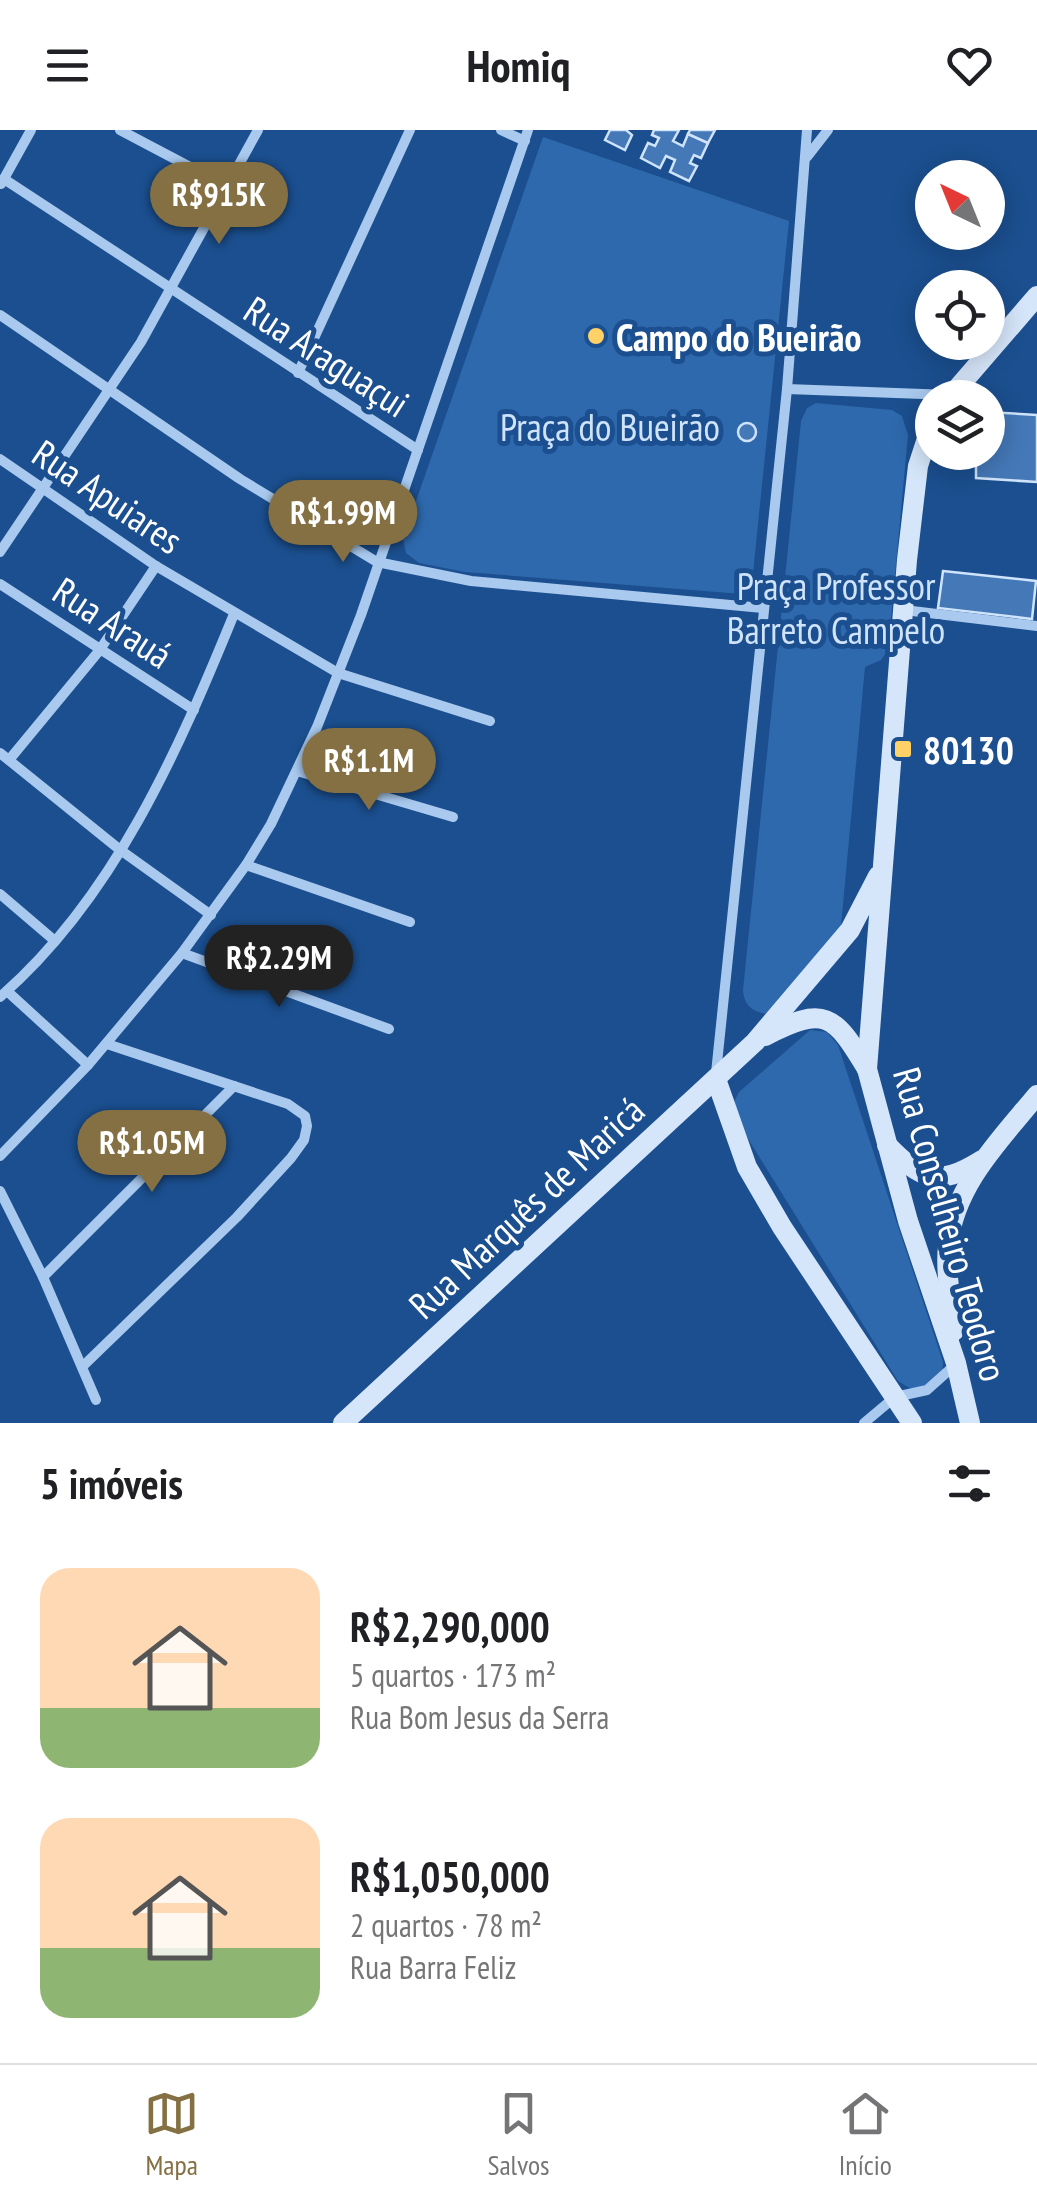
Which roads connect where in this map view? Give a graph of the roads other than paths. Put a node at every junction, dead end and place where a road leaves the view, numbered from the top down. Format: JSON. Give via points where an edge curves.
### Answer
{"nodes":[{"id":1,"x":31,"y":130,"type":"edge"},
{"id":2,"x":120,"y":130,"type":"edge"},
{"id":3,"x":258,"y":130,"type":"edge"},
{"id":4,"x":410,"y":130,"type":"edge"},
{"id":5,"x":501,"y":130,"type":"edge"},
{"id":6,"x":808,"y":130,"type":"edge"},
{"id":7,"x":828,"y":130,"type":"edge"},
{"id":8,"x":527,"y":135,"type":"edge"},
{"id":9,"x":806,"y":158,"type":"junction"},
{"id":10,"x":2,"y":182,"type":"edge"},
{"id":11,"x":228,"y":188,"type":"junction"},
{"id":12,"x":172,"y":291,"type":"junction"},
{"id":13,"x":1037,"y":296,"type":"edge"},
{"id":14,"x":0,"y":315,"type":"edge"},
{"id":15,"x":298,"y":373,"type":"junction"},
{"id":16,"x":964,"y":380,"type":"edge"},
{"id":17,"x":786,"y":389,"type":"junction"},
{"id":18,"x":110,"y":390,"type":"junction"},
{"id":19,"x":915,"y":395,"type":"edge"},
{"id":20,"x":418,"y":450,"type":"junction"},
{"id":21,"x":0,"y":459,"type":"edge"},
{"id":22,"x":918,"y":470,"type":"edge"},
{"id":23,"x":42,"y":490,"type":"junction"},
{"id":24,"x":0,"y":552,"type":"edge"},
{"id":25,"x":377,"y":562,"type":"junction"},
{"id":26,"x":156,"y":566,"type":"junction"},
{"id":27,"x":0,"y":584,"type":"edge"},
{"id":28,"x":762,"y":608,"type":"junction"},
{"id":29,"x":904,"y":610,"type":"junction"},
{"id":30,"x":234,"y":614,"type":"junction"},
{"id":31,"x":1037,"y":626,"type":"edge"},
{"id":32,"x":99,"y":651,"type":"junction"},
{"id":33,"x":338,"y":673,"type":"junction"},
{"id":34,"x":194,"y":710,"type":"junction"},
{"id":35,"x":490,"y":721,"type":"dead end"},
{"id":36,"x":4,"y":757,"type":"edge"},
{"id":37,"x":297,"y":770,"type":"junction"},
{"id":38,"x":452,"y":817,"type":"dead end"},
{"id":39,"x":119,"y":849,"type":"junction"},
{"id":40,"x":246,"y":865,"type":"junction"},
{"id":41,"x":883,"y":865,"type":"junction"},
{"id":42,"x":0,"y":894,"type":"edge"},
{"id":43,"x":211,"y":915,"type":"junction"},
{"id":44,"x":410,"y":922,"type":"dead end"},
{"id":45,"x":55,"y":942,"type":"junction"},
{"id":46,"x":182,"y":953,"type":"junction"},
{"id":47,"x":3,"y":994,"type":"edge"},
{"id":48,"x":389,"y":1029,"type":"dead end"},
{"id":49,"x":755,"y":1042,"type":"junction"},
{"id":50,"x":106,"y":1044,"type":"junction"},
{"id":51,"x":88,"y":1065,"type":"junction"},
{"id":52,"x":868,"y":1069,"type":"junction"},
{"id":53,"x":716,"y":1079,"type":"junction"},
{"id":54,"x":234,"y":1086,"type":"junction"},
{"id":55,"x":1037,"y":1095,"type":"edge"},
{"id":56,"x":886,"y":1144,"type":"junction"},
{"id":57,"x":0,"y":1156,"type":"edge"},
{"id":58,"x":983,"y":1159,"type":"junction"},
{"id":59,"x":0,"y":1191,"type":"edge"},
{"id":60,"x":43,"y":1277,"type":"junction"},
{"id":61,"x":956,"y":1363,"type":"junction"},
{"id":62,"x":82,"y":1367,"type":"junction"},
{"id":63,"x":895,"y":1396,"type":"junction"},
{"id":64,"x":96,"y":1400,"type":"dead end"},
{"id":65,"x":342,"y":1423,"type":"edge"},
{"id":66,"x":864,"y":1423,"type":"edge"},
{"id":67,"x":912,"y":1423,"type":"edge"},
{"id":68,"x":970,"y":1423,"type":"edge"}],
"edges":[{"from":1,"to":10,"type":"street"},
{"from":2,"to":11,"type":"street"},
{"from":3,"to":11,"type":"street"},
{"from":4,"to":15,"type":"street"},
{"from":5,"to":8,"type":"street"},
{"from":6,"to":9,"type":"street"},
{"from":7,"to":9,"type":"street"},
{"from":8,"to":20,"type":"street"},
{"from":9,"to":17,"type":"street"},
{"from":10,"to":12,"type":"street","name":"Rua Araguaçui"},
{"from":11,"to":12,"type":"street"},
{"from":12,"to":15,"type":"street","name":"Rua Araguaçui"},
{"from":12,"to":18,"type":"street"},
{"from":13,"to":16,"type":"main road"},
{"from":14,"to":18,"type":"street"},
{"from":15,"to":20,"type":"street","name":"Rua Araguaçui"},
{"from":17,"to":19,"type":"street"},
{"from":17,"to":28,"type":"street"},
{"from":18,"to":23,"type":"street"},
{"from":18,"to":25,"type":"street"},
{"from":20,"to":25,"type":"street"},
{"from":21,"to":23,"type":"street","name":"Rua Apuiares"},
{"from":22,"to":29,"type":"main road","name":"Rua Conselheiro Teodoro"},
{"from":23,"to":24,"type":"street"},
{"from":23,"to":26,"type":"street","name":"Rua Apuiares"},
{"from":25,"to":28,"type":"street","via":[[471,582]]},
{"from":25,"to":33,"type":"street"},
{"from":26,"to":30,"type":"street","name":"Rua Apuiares"},
{"from":26,"to":32,"type":"street"},
{"from":27,"to":32,"type":"street","name":"Rua Arauá"},
{"from":28,"to":53,"type":"street"},
{"from":29,"to":31,"type":"street"},
{"from":29,"to":41,"type":"main road","name":"Rua Conselheiro Teodoro"},
{"from":30,"to":33,"type":"street","name":"Rua Apuiares"},
{"from":30,"to":34,"type":"street"},
{"from":32,"to":34,"type":"street","name":"Rua Arauá"},
{"from":32,"to":36,"type":"street"},
{"from":33,"to":35,"type":"street","name":"Rua Apuiares"},
{"from":33,"to":37,"type":"street"},
{"from":34,"to":39,"type":"street"},
{"from":36,"to":39,"type":"street"},
{"from":37,"to":38,"type":"street"},
{"from":37,"to":40,"type":"street"},
{"from":39,"to":43,"type":"street"},
{"from":39,"to":45,"type":"street"},
{"from":40,"to":43,"type":"street"},
{"from":40,"to":44,"type":"street"},
{"from":41,"to":49,"type":"main road","name":"Rua Marquês de Maricá","via":[[850,930]]},
{"from":41,"to":52,"type":"main road","name":"Rua Conselheiro Teodoro"},
{"from":42,"to":45,"type":"street"},
{"from":43,"to":46,"type":"street"},
{"from":45,"to":47,"type":"street"},
{"from":46,"to":48,"type":"street"},
{"from":46,"to":50,"type":"street"},
{"from":47,"to":51,"type":"street"},
{"from":49,"to":52,"type":"main road","name":"Rua Marquês de Maricá","via":[[814,1016],[841,1030]]},
{"from":49,"to":53,"type":"main road","name":"Rua Marquês de Maricá"},
{"from":50,"to":51,"type":"street"},
{"from":50,"to":54,"type":"street"},
{"from":51,"to":57,"type":"street"},
{"from":52,"to":56,"type":"main road","name":"Rua Conselheiro Teodoro"},
{"from":53,"to":63,"type":"main road","via":[[747,1167]]},
{"from":53,"to":65,"type":"main road","name":"Rua Marquês de Maricá"},
{"from":54,"to":60,"type":"street"},
{"from":54,"to":62,"type":"street","via":[[305,1116],[304,1140],[237,1217]]},
{"from":55,"to":58,"type":"main road"},
{"from":56,"to":58,"type":"main road","via":[[912,1170],[933,1178]]},
{"from":56,"to":61,"type":"main road","name":"Rua Conselheiro Teodoro"},
{"from":58,"to":61,"type":"main road","via":[[961,1199],[948,1246]]},
{"from":59,"to":60,"type":"street"},
{"from":60,"to":62,"type":"street"},
{"from":61,"to":63,"type":"street","via":[[927,1390]]},
{"from":61,"to":68,"type":"main road","name":"Rua Conselheiro Teodoro"},
{"from":62,"to":64,"type":"street"},
{"from":63,"to":66,"type":"street"},
{"from":63,"to":67,"type":"main road"}]}
